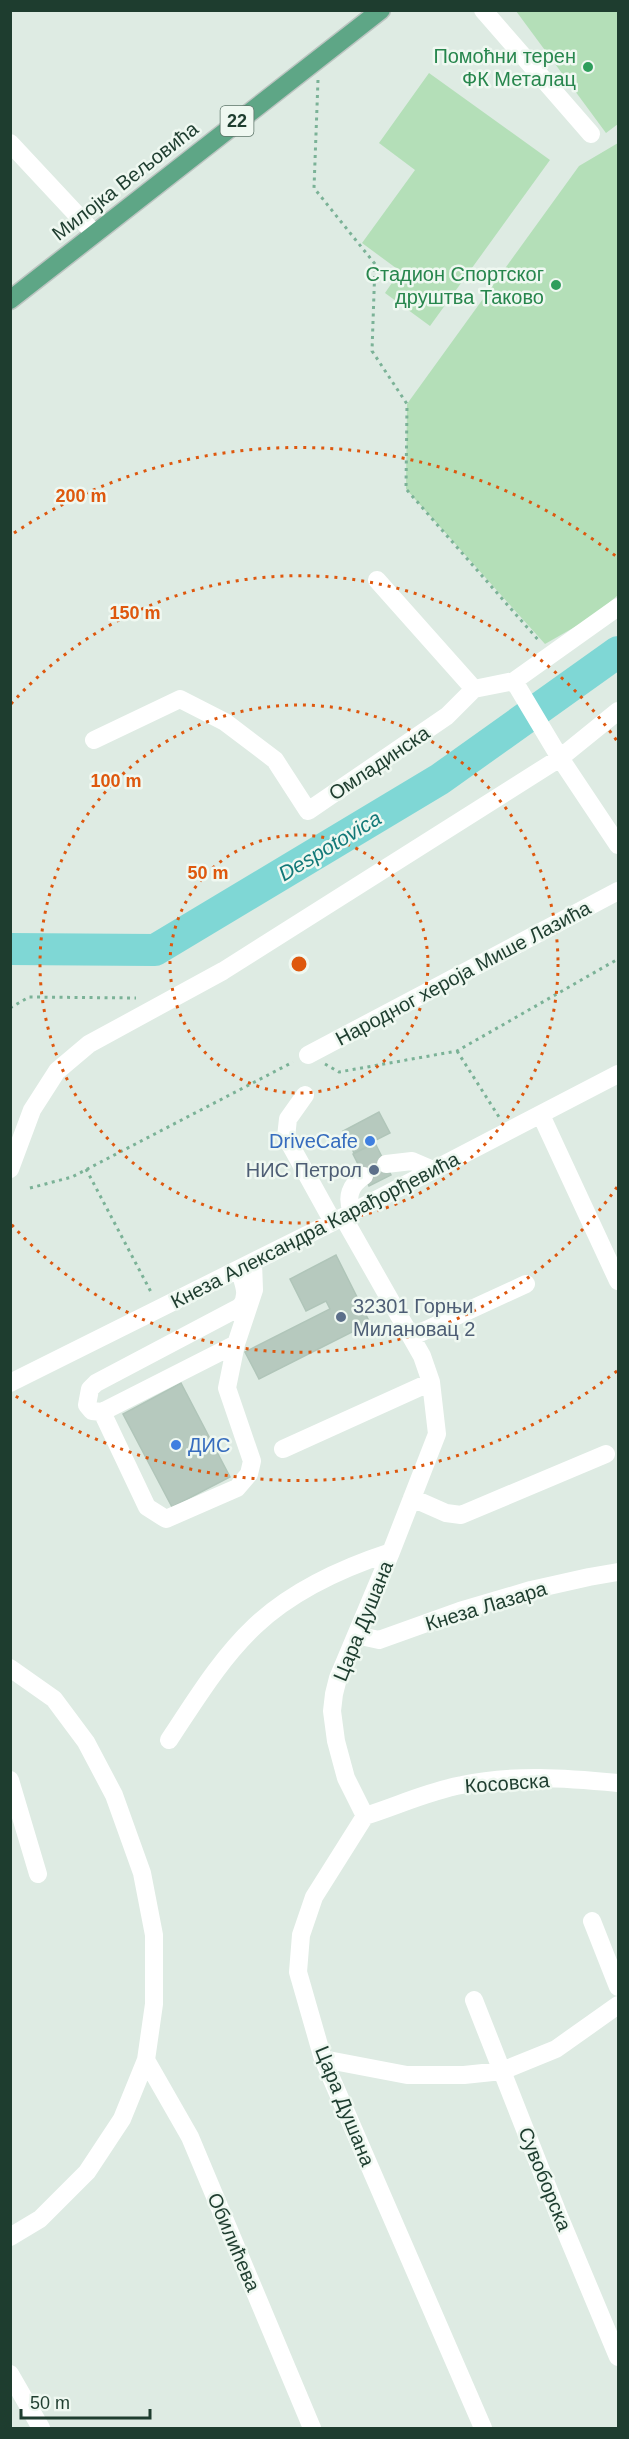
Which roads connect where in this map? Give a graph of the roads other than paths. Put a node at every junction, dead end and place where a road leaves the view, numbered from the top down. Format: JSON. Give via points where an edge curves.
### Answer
{"nodes":[{"id":1,"x":381,"y":10,"type":"edge"},
{"id":2,"x":483,"y":10,"type":"edge"},
{"id":3,"x":591,"y":134,"type":"dead end"},
{"id":4,"x":10,"y":143,"type":"edge"},
{"id":5,"x":94,"y":233,"type":"junction"},
{"id":6,"x":10,"y":300,"type":"edge"},
{"id":7,"x":377,"y":579,"type":"dead end"},
{"id":8,"x":618,"y":607,"type":"edge"},
{"id":9,"x":517,"y":687,"type":"junction"},
{"id":10,"x":474,"y":689,"type":"junction"},
{"id":11,"x":618,"y":711,"type":"edge"},
{"id":12,"x":94,"y":740,"type":"dead end"},
{"id":13,"x":560,"y":758,"type":"junction"},
{"id":14,"x":618,"y":845,"type":"edge"},
{"id":15,"x":618,"y":891,"type":"edge"},
{"id":16,"x":308,"y":1055,"type":"road end"},
{"id":17,"x":618,"y":1074,"type":"edge"},
{"id":18,"x":305,"y":1095,"type":"dead end"},
{"id":19,"x":541,"y":1115,"type":"junction"},
{"id":20,"x":12,"y":1158,"type":"edge"},
{"id":21,"x":386,"y":1164,"type":"tunnel mouth"},
{"id":22,"x":433,"y":1170,"type":"junction"},
{"id":23,"x":364,"y":1176,"type":"tunnel mouth"},
{"id":24,"x":343,"y":1217,"type":"junction"},
{"id":25,"x":246,"y":1265,"type":"junction"},
{"id":26,"x":618,"y":1281,"type":"edge"},
{"id":27,"x":526,"y":1284,"type":"dead end"},
{"id":28,"x":411,"y":1337,"type":"junction"},
{"id":29,"x":236,"y":1344,"type":"junction"},
{"id":30,"x":431,"y":1382,"type":"junction"},
{"id":31,"x":10,"y":1383,"type":"edge"},
{"id":32,"x":102,"y":1412,"type":"junction"},
{"id":33,"x":283,"y":1449,"type":"dead end"},
{"id":34,"x":606,"y":1454,"type":"dead end"},
{"id":35,"x":412,"y":1498,"type":"junction"},
{"id":36,"x":391,"y":1552,"type":"junction"},
{"id":37,"x":618,"y":1572,"type":"edge"},
{"id":38,"x":356,"y":1635,"type":"junction"},
{"id":39,"x":11,"y":1672,"type":"edge"},
{"id":40,"x":169,"y":1740,"type":"dead end"},
{"id":41,"x":10,"y":1780,"type":"edge"},
{"id":42,"x":618,"y":1783,"type":"edge"},
{"id":43,"x":365,"y":1816,"type":"junction"},
{"id":44,"x":38,"y":1874,"type":"dead end"},
{"id":45,"x":592,"y":1921,"type":"dead end"},
{"id":46,"x":618,"y":1987,"type":"edge"},
{"id":47,"x":474,"y":2000,"type":"dead end"},
{"id":48,"x":618,"y":2005,"type":"edge"},
{"id":49,"x":323,"y":2059,"type":"junction"},
{"id":50,"x":146,"y":2060,"type":"junction"},
{"id":51,"x":502,"y":2072,"type":"junction"},
{"id":52,"x":10,"y":2237,"type":"edge"},
{"id":53,"x":618,"y":2357,"type":"edge"},
{"id":54,"x":10,"y":2374,"type":"edge"},
{"id":55,"x":41,"y":2428,"type":"edge"},
{"id":56,"x":312,"y":2428,"type":"edge"},
{"id":57,"x":483,"y":2428,"type":"edge"}],
"edges":[{"from":1,"to":5,"type":"main road","name":"Милојка Вељовића","number":"22"},
{"from":2,"to":3,"type":"street"},
{"from":4,"to":5,"type":"street"},
{"from":5,"to":6,"type":"main road","name":"Милојка Вељовића","number":"22"},
{"from":7,"to":10,"type":"street"},
{"from":8,"to":9,"type":"street","via":[[551,655]]},
{"from":9,"to":10,"type":"street"},
{"from":9,"to":13,"type":"street"},
{"from":10,"to":12,"type":"street","name":"Омладинска","via":[[447,716],[308,811],[275,760],[225,722],[180,699]]},
{"from":11,"to":13,"type":"street"},
{"from":13,"to":14,"type":"street"},
{"from":13,"to":20,"type":"street","via":[[223,971],[89,1044],[57,1071],[32,1110]]},
{"from":15,"to":16,"type":"street","name":"Народног хероја Мише Лазића"},
{"from":17,"to":19,"type":"street","name":"Кнеза Александра Карађорђевића"},
{"from":18,"to":24,"type":"street","name":"Цара Душана","via":[[288,1119],[286,1137]]},
{"from":19,"to":22,"type":"street","name":"Кнеза Александра Карађорђевића"},
{"from":19,"to":26,"type":"street"},
{"from":21,"to":22,"type":"street","via":[[412,1161]]},
{"from":22,"to":24,"type":"street","name":"Кнеза Александра Карађорђевића"},
{"from":23,"to":24,"type":"street","via":[[355,1182]]},
{"from":24,"to":25,"type":"street","name":"Кнеза Александра Карађорђевића"},
{"from":24,"to":28,"type":"street","name":"Цара Душана"},
{"from":25,"to":29,"type":"street","via":[[254,1290]]},
{"from":25,"to":31,"type":"street","name":"Кнеза Александра Карађорђевића"},
{"from":25,"to":32,"type":"street","via":[[246,1300],[240,1307],[96,1383],[90,1389],[87,1405],[92,1411]]},
{"from":27,"to":28,"type":"street"},
{"from":28,"to":30,"type":"street","name":"Цара Душана"},
{"from":29,"to":32,"type":"street"},
{"from":29,"to":32,"type":"street","via":[[227,1388],[252,1461],[249,1474],[237,1488],[166,1519],[156,1515],[147,1507]]},
{"from":30,"to":33,"type":"street"},
{"from":30,"to":35,"type":"street","name":"Цара Душана","via":[[437,1434]]},
{"from":34,"to":35,"type":"street","via":[[461,1515],[446,1513]]},
{"from":35,"to":36,"type":"street","name":"Цара Душана"},
{"from":36,"to":38,"type":"street","name":"Цара Душана"},
{"from":36,"to":40,"type":"street","via":[[352,1564],[282,1603],[208,1681]]},
{"from":37,"to":38,"type":"street","name":"Кнеза Лазара","via":[[531,1590],[379,1640]]},
{"from":38,"to":43,"type":"street","name":"Цара Душана","via":[[338,1678],[332,1712],[346,1778]]},
{"from":39,"to":50,"type":"street","via":[[54,1699],[86,1742],[114,1795],[142,1873],[154,1935],[154,2004]]},
{"from":41,"to":44,"type":"street"},
{"from":42,"to":43,"type":"street","name":"Косовска","via":[[505,1779],[460,1785]]},
{"from":43,"to":49,"type":"street","name":"Цара Душана","via":[[314,1898],[301,1935],[298,1972]]},
{"from":45,"to":46,"type":"street"},
{"from":47,"to":51,"type":"street","name":"Сувоборска"},
{"from":48,"to":51,"type":"street","via":[[556,2049]]},
{"from":49,"to":51,"type":"street","via":[[407,2075]]},
{"from":49,"to":57,"type":"street","name":"Цара Душана"},
{"from":50,"to":52,"type":"street","via":[[122,2120],[87,2172],[40,2219]]},
{"from":50,"to":56,"type":"street","name":"Обилићева","via":[[190,2137]]},
{"from":51,"to":53,"type":"street","name":"Сувоборска"},
{"from":54,"to":55,"type":"street"}]}
